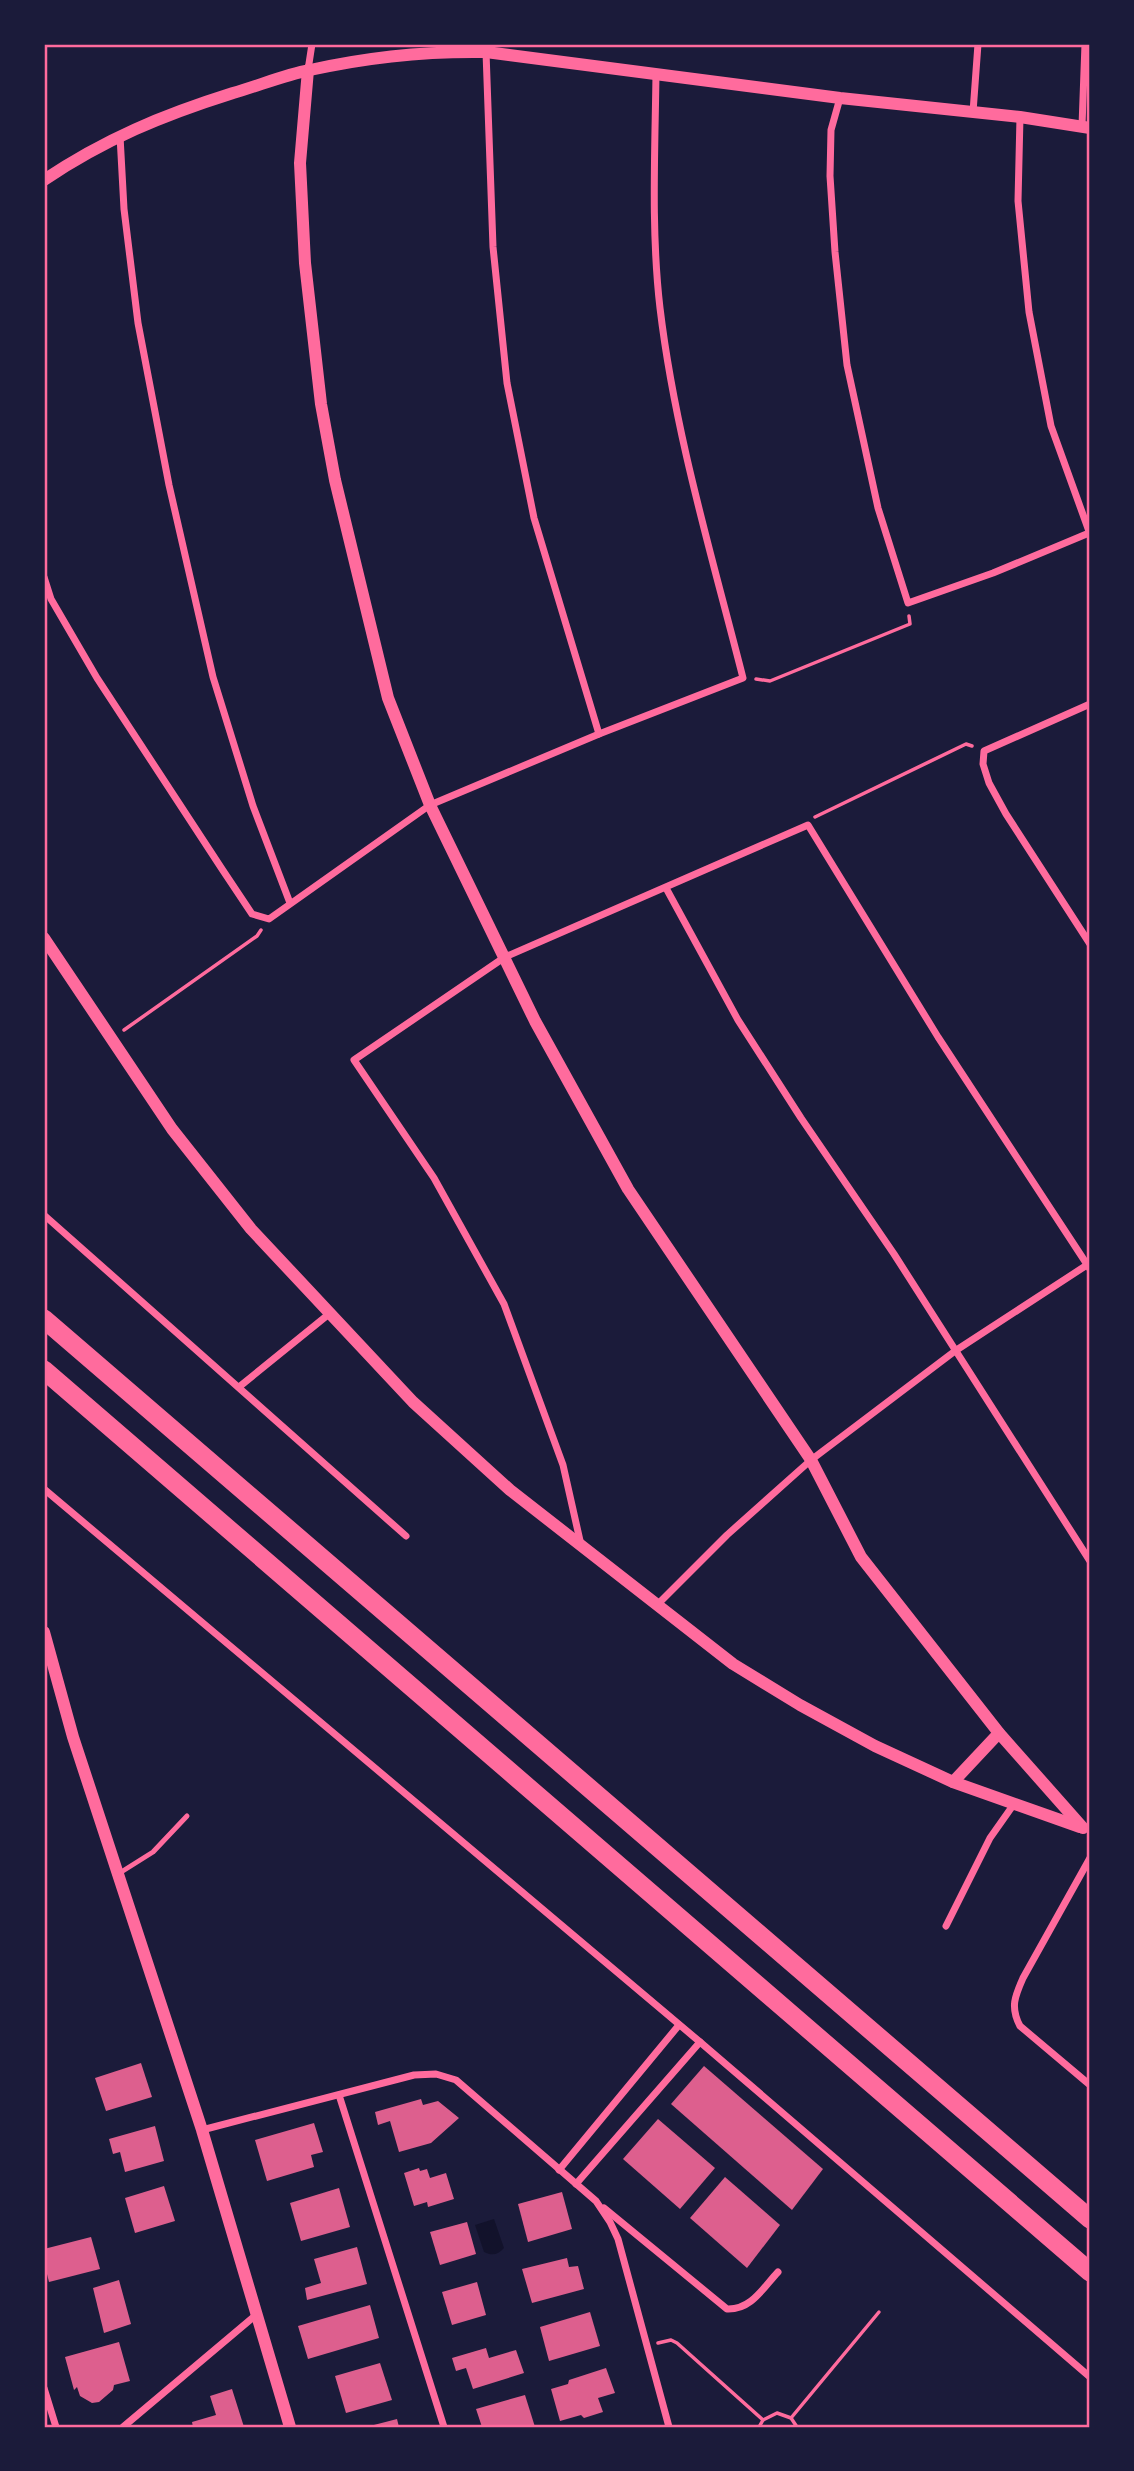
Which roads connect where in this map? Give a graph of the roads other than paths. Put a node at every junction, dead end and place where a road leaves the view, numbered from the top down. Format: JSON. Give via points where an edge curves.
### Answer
{"nodes":[{"id":1,"x":312,"y":44,"type":"edge"},
{"id":2,"x":978,"y":44,"type":"edge"},
{"id":3,"x":1085,"y":44,"type":"edge"},
{"id":4,"x":486,"y":52,"type":"junction"},
{"id":5,"x":308,"y":70,"type":"junction"},
{"id":6,"x":656,"y":74,"type":"junction"},
{"id":7,"x":840,"y":98,"type":"junction"},
{"id":8,"x":974,"y":112,"type":"junction"},
{"id":9,"x":1020,"y":117,"type":"junction"},
{"id":10,"x":1086,"y":127,"type":"edge"},
{"id":11,"x":120,"y":136,"type":"junction"},
{"id":12,"x":44,"y":180,"type":"edge"},
{"id":13,"x":1090,"y":534,"type":"edge"},
{"id":14,"x":44,"y":577,"type":"edge"},
{"id":15,"x":1090,"y":705,"type":"edge"},
{"id":16,"x":599,"y":734,"type":"junction"},
{"id":17,"x":430,"y":805,"type":"junction"},
{"id":18,"x":666,"y":888,"type":"junction"},
{"id":19,"x":290,"y":903,"type":"junction"},
{"id":20,"x":44,"y":939,"type":"edge"},
{"id":21,"x":1090,"y":944,"type":"edge"},
{"id":22,"x":505,"y":957,"type":"junction"},
{"id":23,"x":44,"y":1215,"type":"edge"},
{"id":24,"x":1089,"y":1265,"type":"edge"},
{"id":25,"x":329,"y":1314,"type":"junction"},
{"id":26,"x":44,"y":1320,"type":"edge"},
{"id":27,"x":956,"y":1351,"type":"junction"},
{"id":28,"x":44,"y":1370,"type":"edge"},
{"id":29,"x":239,"y":1387,"type":"junction"},
{"id":30,"x":811,"y":1460,"type":"junction"},
{"id":31,"x":44,"y":1489,"type":"edge"},
{"id":32,"x":406,"y":1536,"type":"dead end"},
{"id":33,"x":581,"y":1546,"type":"junction"},
{"id":34,"x":1090,"y":1561,"type":"edge"},
{"id":35,"x":658,"y":1604,"type":"junction"},
{"id":36,"x":44,"y":1632,"type":"edge"},
{"id":37,"x":999,"y":1733,"type":"junction"},
{"id":38,"x":953,"y":1782,"type":"junction"},
{"id":39,"x":1014,"y":1804,"type":"junction"},
{"id":40,"x":187,"y":1816,"type":"dead end"},
{"id":41,"x":1086,"y":1830,"type":"edge"},
{"id":42,"x":1090,"y":1858,"type":"edge"},
{"id":43,"x":118,"y":1874,"type":"junction"},
{"id":44,"x":946,"y":1926,"type":"dead end"},
{"id":45,"x":679,"y":2025,"type":"junction"},
{"id":46,"x":700,"y":2042,"type":"junction"},
{"id":47,"x":1090,"y":2085,"type":"edge"},
{"id":48,"x":339,"y":2095,"type":"junction"},
{"id":49,"x":202,"y":2130,"type":"junction"},
{"id":50,"x":559,"y":2170,"type":"junction"},
{"id":51,"x":576,"y":2185,"type":"junction"},
{"id":52,"x":596,"y":2201,"type":"junction"},
{"id":53,"x":1090,"y":2219,"type":"edge"},
{"id":54,"x":778,"y":2272,"type":"dead end"},
{"id":55,"x":1090,"y":2272,"type":"edge"},
{"id":56,"x":256,"y":2315,"type":"junction"},
{"id":57,"x":1090,"y":2376,"type":"edge"},
{"id":58,"x":44,"y":2388,"type":"edge"},
{"id":59,"x":56,"y":2427,"type":"edge"},
{"id":60,"x":123,"y":2427,"type":"edge"},
{"id":61,"x":290,"y":2427,"type":"edge"},
{"id":62,"x":444,"y":2427,"type":"edge"},
{"id":63,"x":669,"y":2427,"type":"edge"}],
"edges":[{"from":1,"to":5,"type":"street"},
{"from":2,"to":8,"type":"street"},
{"from":3,"to":10,"type":"street"},
{"from":4,"to":5,"type":"street","via":[[426,53]]},
{"from":4,"to":6,"type":"street"},
{"from":4,"to":16,"type":"street","via":[[493,247],[507,383],[534,518]]},
{"from":5,"to":11,"type":"street","via":[[177,110]]},
{"from":5,"to":17,"type":"street","via":[[300,163],[305,263],[321,404],[388,698]]},
{"from":6,"to":7,"type":"street"},
{"from":6,"to":16,"type":"street","via":[[660,308],[694,487],[743,678]]},
{"from":7,"to":8,"type":"street"},
{"from":7,"to":13,"type":"street","via":[[831,130],[830,176],[847,365],[877,508],[908,603]]},
{"from":8,"to":9,"type":"street"},
{"from":9,"to":10,"type":"street"},
{"from":9,"to":13,"type":"street","via":[[1018,201],[1029,312],[1051,426]]},
{"from":11,"to":12,"type":"street"},
{"from":11,"to":19,"type":"street","via":[[138,323],[169,485],[213,677],[253,806]]},
{"from":14,"to":19,"type":"street","via":[[51,599],[97,678],[252,914],[269,919]]},
{"from":15,"to":21,"type":"street","via":[[984,751],[983,764],[995,793]]},
{"from":16,"to":17,"type":"street"},
{"from":17,"to":19,"type":"street"},
{"from":17,"to":22,"type":"street"},
{"from":18,"to":22,"type":"street"},
{"from":18,"to":24,"type":"street","via":[[808,825],[938,1037]]},
{"from":18,"to":27,"type":"street","via":[[738,1020]]},
{"from":20,"to":25,"type":"street","via":[[172,1129],[251,1229]]},
{"from":22,"to":30,"type":"street","via":[[534,1021],[628,1189]]},
{"from":22,"to":33,"type":"street","via":[[354,1060],[435,1178],[504,1304],[563,1465]]},
{"from":23,"to":29,"type":"street"},
{"from":24,"to":27,"type":"street"},
{"from":25,"to":29,"type":"street"},
{"from":25,"to":33,"type":"street","via":[[441,1428]]},
{"from":26,"to":53,"type":"highway"},
{"from":27,"to":30,"type":"street"},
{"from":27,"to":34,"type":"street"},
{"from":28,"to":55,"type":"highway"},
{"from":29,"to":32,"type":"street"},
{"from":30,"to":35,"type":"street"},
{"from":30,"to":37,"type":"street","via":[[861,1557]]},
{"from":31,"to":45,"type":"street"},
{"from":33,"to":35,"type":"street"},
{"from":35,"to":38,"type":"street","via":[[733,1664],[800,1705]]},
{"from":36,"to":43,"type":"street"},
{"from":37,"to":38,"type":"street"},
{"from":37,"to":41,"type":"street"},
{"from":38,"to":39,"type":"street"},
{"from":39,"to":41,"type":"street"},
{"from":39,"to":44,"type":"street","via":[[990,1838]]},
{"from":40,"to":43,"type":"lane","via":[[153,1852]]},
{"from":42,"to":47,"type":"street","via":[[1023,1978],[1013,2012],[1020,2026]]},
{"from":43,"to":49,"type":"street"},
{"from":45,"to":46,"type":"street"},
{"from":45,"to":50,"type":"street"},
{"from":46,"to":51,"type":"street"},
{"from":46,"to":57,"type":"street"},
{"from":48,"to":49,"type":"street"},
{"from":48,"to":50,"type":"street","via":[[414,2075],[436,2074],[456,2080]]},
{"from":48,"to":62,"type":"street"},
{"from":49,"to":56,"type":"street"},
{"from":50,"to":51,"type":"street"},
{"from":51,"to":52,"type":"street"},
{"from":52,"to":54,"type":"street","via":[[727,2309],[746,2306]]},
{"from":52,"to":63,"type":"street","via":[[618,2239]]},
{"from":56,"to":60,"type":"street"},
{"from":56,"to":61,"type":"street"},
{"from":58,"to":59,"type":"street"}]}
